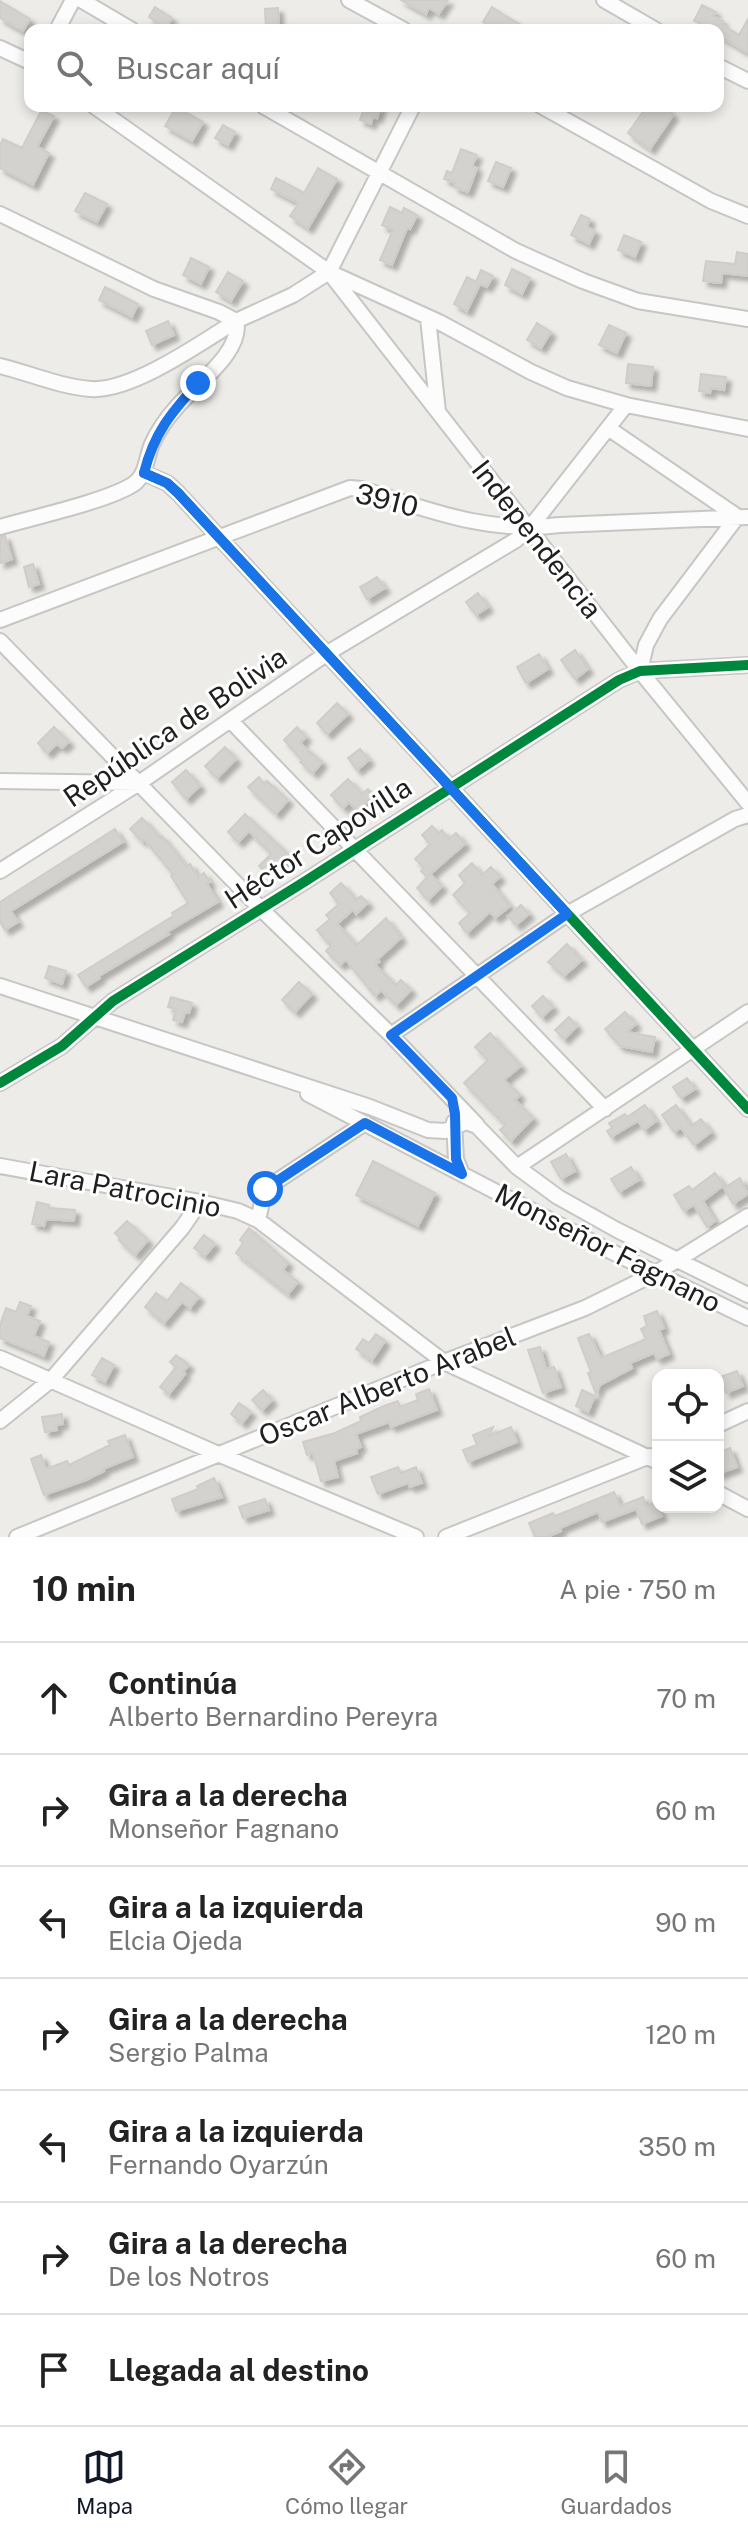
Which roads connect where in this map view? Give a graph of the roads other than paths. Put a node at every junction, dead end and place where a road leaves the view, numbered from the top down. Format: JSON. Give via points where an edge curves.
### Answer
{"nodes":[{"id":1,"x":73,"y":0,"type":"edge"},
{"id":2,"x":81,"y":0,"type":"edge"},
{"id":3,"x":349,"y":0,"type":"edge"},
{"id":4,"x":604,"y":0,"type":"edge"},
{"id":5,"x":60,"y":24,"type":"edge"},
{"id":6,"x":122,"y":24,"type":"edge"},
{"id":7,"x":393,"y":24,"type":"edge"},
{"id":8,"x":646,"y":24,"type":"edge"},
{"id":9,"x":0,"y":48,"type":"edge"},
{"id":10,"x":24,"y":59,"type":"edge"},
{"id":11,"x":724,"y":69,"type":"edge"},
{"id":12,"x":748,"y":81,"type":"edge"},
{"id":13,"x":102,"y":112,"type":"edge"},
{"id":14,"x":273,"y":112,"type":"edge"},
{"id":15,"x":410,"y":112,"type":"edge"},
{"id":16,"x":552,"y":112,"type":"edge"},
{"id":17,"x":378,"y":173,"type":"junction"},
{"id":18,"x":0,"y":214,"type":"edge"},
{"id":19,"x":748,"y":216,"type":"edge"},
{"id":20,"x":329,"y":272,"type":"junction"},
{"id":21,"x":428,"y":318,"type":"junction"},
{"id":22,"x":748,"y":319,"type":"edge"},
{"id":23,"x":236,"y":321,"type":"junction"},
{"id":24,"x":0,"y":366,"type":"edge"},
{"id":25,"x":626,"y":405,"type":"junction"},
{"id":26,"x":438,"y":413,"type":"junction"},
{"id":27,"x":608,"y":428,"type":"junction"},
{"id":28,"x":748,"y":429,"type":"edge"},
{"id":29,"x":144,"y":473,"type":"junction"},
{"id":30,"x":744,"y":519,"type":"edge"},
{"id":31,"x":0,"y":527,"type":"edge"},
{"id":32,"x":529,"y":529,"type":"junction"},
{"id":33,"x":219,"y":538,"type":"junction"},
{"id":34,"x":0,"y":620,"type":"edge"},
{"id":35,"x":0,"y":641,"type":"edge"},
{"id":36,"x":326,"y":654,"type":"junction"},
{"id":37,"x":748,"y":665,"type":"edge"},
{"id":38,"x":640,"y":671,"type":"junction"},
{"id":39,"x":230,"y":720,"type":"junction"},
{"id":40,"x":0,"y":781,"type":"edge"},
{"id":41,"x":139,"y":783,"type":"junction"},
{"id":42,"x":449,"y":787,"type":"junction"},
{"id":43,"x":748,"y":803,"type":"edge"},
{"id":44,"x":748,"y":815,"type":"edge"},
{"id":45,"x":354,"y":849,"type":"junction"},
{"id":46,"x":0,"y":871,"type":"edge"},
{"id":47,"x":260,"y":908,"type":"junction"},
{"id":48,"x":567,"y":914,"type":"junction"},
{"id":49,"x":477,"y":976,"type":"junction"},
{"id":50,"x":0,"y":986,"type":"edge"},
{"id":51,"x":748,"y":1012,"type":"edge"},
{"id":52,"x":95,"y":1016,"type":"junction"},
{"id":53,"x":391,"y":1035,"type":"junction"},
{"id":54,"x":692,"y":1049,"type":"junction"},
{"id":55,"x":254,"y":1069,"type":"junction"},
{"id":56,"x":0,"y":1083,"type":"edge"},
{"id":57,"x":452,"y":1098,"type":"junction"},
{"id":58,"x":605,"y":1109,"type":"junction"},
{"id":59,"x":748,"y":1109,"type":"edge"},
{"id":60,"x":365,"y":1123,"type":"junction"},
{"id":61,"x":477,"y":1126,"type":"junction"},
{"id":62,"x":454,"y":1129,"type":"junction"},
{"id":63,"x":0,"y":1166,"type":"edge"},
{"id":64,"x":517,"y":1167,"type":"junction"},
{"id":65,"x":462,"y":1174,"type":"junction"},
{"id":66,"x":200,"y":1202,"type":"junction"},
{"id":67,"x":748,"y":1216,"type":"edge"},
{"id":68,"x":258,"y":1220,"type":"junction"},
{"id":69,"x":677,"y":1261,"type":"junction"},
{"id":70,"x":656,"y":1273,"type":"junction"},
{"id":71,"x":748,"y":1295,"type":"edge"},
{"id":72,"x":748,"y":1318,"type":"edge"},
{"id":73,"x":0,"y":1358,"type":"edge"},
{"id":74,"x":444,"y":1362,"type":"junction"},
{"id":75,"x":51,"y":1380,"type":"junction"},
{"id":76,"x":748,"y":1411,"type":"edge"},
{"id":77,"x":0,"y":1421,"type":"edge"},
{"id":78,"x":724,"y":1422,"type":"edge"},
{"id":79,"x":218,"y":1454,"type":"junction"},
{"id":80,"x":652,"y":1456,"type":"edge"},
{"id":81,"x":652,"y":1458,"type":"edge"},
{"id":82,"x":724,"y":1496,"type":"edge"},
{"id":83,"x":748,"y":1509,"type":"edge"},
{"id":84,"x":17,"y":1537,"type":"edge"},
{"id":85,"x":416,"y":1537,"type":"edge"},
{"id":86,"x":446,"y":1537,"type":"edge"}],
"edges":[{"from":1,"to":5,"type":"street"},
{"from":2,"to":6,"type":"street"},
{"from":3,"to":7,"type":"street"},
{"from":4,"to":8,"type":"street"},
{"from":9,"to":10,"type":"street"},
{"from":11,"to":12,"type":"street"},
{"from":13,"to":20,"type":"street"},
{"from":14,"to":17,"type":"street"},
{"from":15,"to":17,"type":"street"},
{"from":16,"to":19,"type":"street","via":[[711,201]]},
{"from":17,"to":20,"type":"street"},
{"from":17,"to":22,"type":"street","via":[[516,251],[583,281],[648,304]]},
{"from":18,"to":23,"type":"street","via":[[154,289]]},
{"from":20,"to":21,"type":"street"},
{"from":20,"to":23,"type":"street"},
{"from":20,"to":26,"type":"street","name":"Independencia"},
{"from":21,"to":25,"type":"street","via":[[552,383]]},
{"from":21,"to":26,"type":"street"},
{"from":23,"to":24,"type":"street","via":[[192,349],[108,389]]},
{"from":23,"to":29,"type":"street","via":[[229,353],[160,428]]},
{"from":25,"to":27,"type":"street","name":"República de Bolivia"},
{"from":25,"to":28,"type":"street"},
{"from":26,"to":32,"type":"street","name":"Independencia"},
{"from":27,"to":30,"type":"street"},
{"from":27,"to":32,"type":"street","name":"República de Bolivia"},
{"from":29,"to":31,"type":"street","via":[[114,493]]},
{"from":29,"to":33,"type":"street","via":[[167,483]]},
{"from":30,"to":32,"type":"street","name":"3910"},
{"from":30,"to":38,"type":"street","via":[[660,619]]},
{"from":32,"to":33,"type":"street","name":"3910","via":[[459,520],[350,488]]},
{"from":32,"to":36,"type":"street","name":"República de Bolivia"},
{"from":32,"to":38,"type":"street","name":"Independencia"},
{"from":33,"to":34,"type":"street","name":"3910"},
{"from":33,"to":36,"type":"street"},
{"from":35,"to":41,"type":"street"},
{"from":36,"to":39,"type":"street","name":"República de Bolivia"},
{"from":36,"to":42,"type":"street"},
{"from":37,"to":38,"type":"street","name":"Héctor Capovilla"},
{"from":38,"to":42,"type":"street","name":"Héctor Capovilla"},
{"from":38,"to":43,"type":"street","name":"Independencia"},
{"from":39,"to":41,"type":"street","name":"República de Bolivia"},
{"from":39,"to":45,"type":"street"},
{"from":40,"to":41,"type":"street"},
{"from":41,"to":46,"type":"street","name":"República de Bolivia"},
{"from":41,"to":47,"type":"street"},
{"from":42,"to":45,"type":"street","name":"Héctor Capovilla"},
{"from":42,"to":48,"type":"street"},
{"from":44,"to":48,"type":"street"},
{"from":45,"to":47,"type":"street","name":"Héctor Capovilla"},
{"from":45,"to":49,"type":"street"},
{"from":47,"to":52,"type":"street","name":"Héctor Capovilla"},
{"from":47,"to":53,"type":"street"},
{"from":48,"to":49,"type":"street"},
{"from":48,"to":54,"type":"street"},
{"from":49,"to":53,"type":"street"},
{"from":49,"to":58,"type":"street"},
{"from":50,"to":52,"type":"street","name":"Monseñor Fagnano"},
{"from":51,"to":54,"type":"street"},
{"from":52,"to":55,"type":"street","name":"Monseñor Fagnano"},
{"from":52,"to":56,"type":"street","name":"Héctor Capovilla","via":[[62,1046]]},
{"from":53,"to":57,"type":"street"},
{"from":54,"to":58,"type":"street"},
{"from":54,"to":59,"type":"street"},
{"from":55,"to":60,"type":"street","name":"Monseñor Fagnano"},
{"from":55,"to":62,"type":"street","name":"Monseñor Fagnano","via":[[428,1130]]},
{"from":57,"to":61,"type":"street"},
{"from":57,"to":62,"type":"street"},
{"from":58,"to":64,"type":"street"},
{"from":60,"to":65,"type":"street","name":"Monseñor Fagnano"},
{"from":60,"to":68,"type":"street","via":[[265,1189]]},
{"from":61,"to":62,"type":"street","name":"Monseñor Fagnano","via":[[466,1122]]},
{"from":61,"to":64,"type":"street","name":"Monseñor Fagnano"},
{"from":62,"to":65,"type":"street"},
{"from":63,"to":66,"type":"street","name":"Lara Patrocinio"},
{"from":64,"to":69,"type":"street","name":"Monseñor Fagnano","via":[[558,1197]]},
{"from":65,"to":70,"type":"street","name":"Monseñor Fagnano"},
{"from":66,"to":68,"type":"street","name":"Lara Patrocinio"},
{"from":66,"to":75,"type":"street"},
{"from":67,"to":69,"type":"street","name":"Oscar Alberto Arabel"},
{"from":68,"to":74,"type":"street","name":"Lara Patrocinio"},
{"from":69,"to":70,"type":"street","name":"Oscar Alberto Arabel"},
{"from":69,"to":71,"type":"street","name":"Monseñor Fagnano"},
{"from":70,"to":72,"type":"street","name":"Monseñor Fagnano"},
{"from":70,"to":74,"type":"street","name":"Oscar Alberto Arabel","via":[[585,1308]]},
{"from":73,"to":75,"type":"street"},
{"from":74,"to":79,"type":"street","name":"Oscar Alberto Arabel"},
{"from":74,"to":80,"type":"street","name":"Lara Patrocinio"},
{"from":75,"to":77,"type":"street"},
{"from":75,"to":79,"type":"street"},
{"from":76,"to":78,"type":"street"},
{"from":79,"to":84,"type":"street","name":"Oscar Alberto Arabel"},
{"from":79,"to":85,"type":"street"},
{"from":81,"to":86,"type":"street"},
{"from":82,"to":83,"type":"street"}]}
